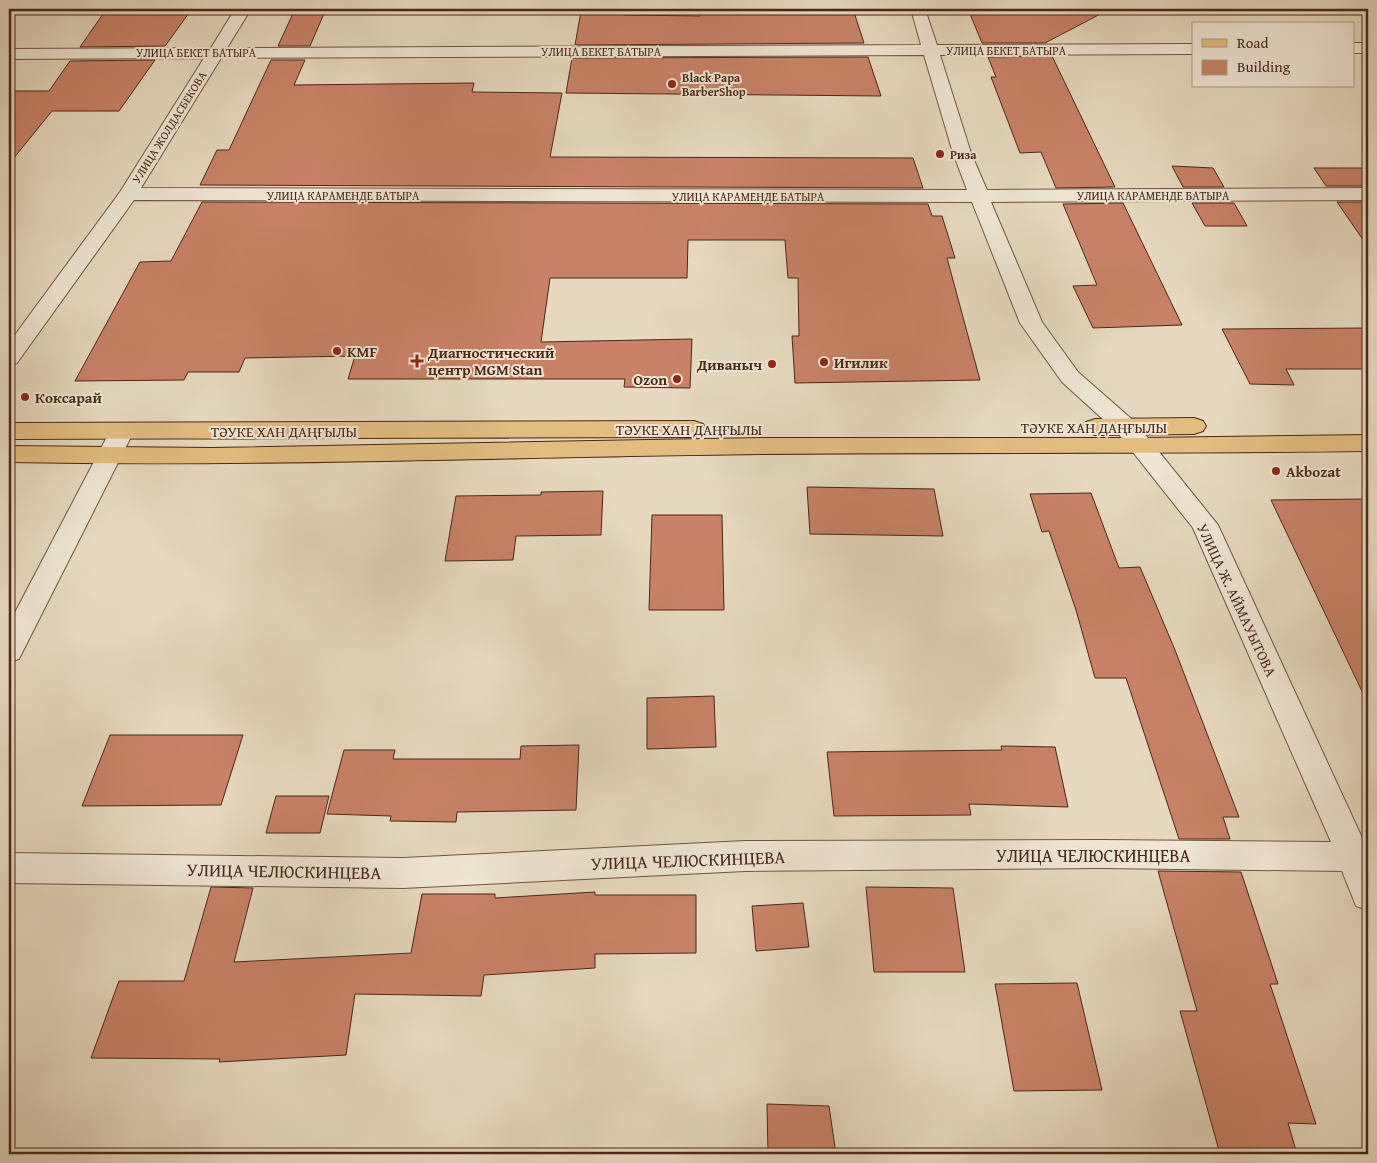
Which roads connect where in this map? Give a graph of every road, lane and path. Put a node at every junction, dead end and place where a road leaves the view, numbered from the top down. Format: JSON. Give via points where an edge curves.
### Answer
{"nodes":[{"id":1,"x":243,"y":9,"type":"edge"},
{"id":2,"x":918,"y":9,"type":"edge"},
{"id":3,"x":1354,"y":48,"type":"edge"},
{"id":4,"x":1368,"y":48,"type":"edge"},
{"id":5,"x":1192,"y":49,"type":"edge"},
{"id":6,"x":932,"y":50,"type":"junction"},
{"id":7,"x":216,"y":52,"type":"junction"},
{"id":8,"x":9,"y":54,"type":"edge"},
{"id":9,"x":128,"y":194,"type":"junction"},
{"id":10,"x":1368,"y":194,"type":"edge"},
{"id":11,"x":980,"y":196,"type":"junction"},
{"id":12,"x":9,"y":358,"type":"edge"},
{"id":13,"x":1368,"y":424,"type":"edge"},
{"id":14,"x":1126,"y":427,"type":"junction"},
{"id":15,"x":9,"y":431,"type":"edge"},
{"id":16,"x":122,"y":431,"type":"junction"},
{"id":17,"x":1368,"y":443,"type":"edge"},
{"id":18,"x":1141,"y":446,"type":"junction"},
{"id":19,"x":9,"y":454,"type":"edge"},
{"id":20,"x":110,"y":455,"type":"junction"},
{"id":21,"x":9,"y":651,"type":"edge"},
{"id":22,"x":1361,"y":857,"type":"edge"},
{"id":23,"x":9,"y":868,"type":"edge"},
{"id":24,"x":1368,"y":895,"type":"edge"}],
"edges":[{"from":1,"to":7,"type":"street","name":"УЛИЦА ЖОЛДАСБЕКОВА"},
{"from":2,"to":6,"type":"street","name":"УЛИЦА Ж. АЙМАУЫТОВА"},
{"from":3,"to":4,"type":"street"},
{"from":5,"to":6,"type":"street","name":"УЛИЦА БЕКЕТ БАТЫРА"},
{"from":6,"to":7,"type":"street","name":"УЛИЦА БЕКЕТ БАТЫРА"},
{"from":6,"to":11,"type":"street","name":"УЛИЦА Ж. АЙМАУЫТОВА","via":[[962,153]]},
{"from":7,"to":8,"type":"street","name":"УЛИЦА БЕКЕТ БАТЫРА"},
{"from":7,"to":9,"type":"street","name":"УЛИЦА ЖОЛДАСБЕКОВА"},
{"from":9,"to":11,"type":"street","name":"УЛИЦА КАРАМЕНДЕ БАТЫРА"},
{"from":9,"to":12,"type":"street","name":"УЛИЦА ЖОЛДАСБЕКОВА"},
{"from":10,"to":11,"type":"street","name":"УЛИЦА КАРАМЕНДЕ БАТЫРА"},
{"from":11,"to":14,"type":"street","name":"УЛИЦА Ж. АЙМАУЫТОВА","via":[[1031,323],[1070,377]]},
{"from":13,"to":14,"type":"main road","name":"ТӘУКЕ ХАН ДАҢҒЫЛЫ"},
{"from":14,"to":16,"type":"main road","name":"ТӘУКЕ ХАН ДАҢҒЫЛЫ"},
{"from":14,"to":18,"type":"street","name":"УЛИЦА Ж. АЙМАУЫТОВА"},
{"from":15,"to":16,"type":"main road","name":"ТӘУКЕ ХАН ДАҢҒЫЛЫ"},
{"from":16,"to":20,"type":"street"},
{"from":17,"to":18,"type":"main road","name":"ТӘУКЕ ХАН ДАҢҒЫЛЫ"},
{"from":18,"to":20,"type":"main road","name":"ТӘУКЕ ХАН ДАҢҒЫЛЫ","via":[[761,446],[220,456]]},
{"from":18,"to":22,"type":"street","name":"УЛИЦА Ж. АЙМАУЫТОВА","via":[[1205,525]]},
{"from":19,"to":20,"type":"main road","name":"ТӘУКЕ ХАН ДАҢҒЫЛЫ"},
{"from":20,"to":21,"type":"street"},
{"from":22,"to":23,"type":"street","name":"УЛИЦА ЧЕЛЮСКИНЦЕВА","via":[[1111,854],[745,856],[403,873]]},
{"from":22,"to":24,"type":"street","name":"УЛИЦА Ж. АЙМАУЫТОВА"}]}
